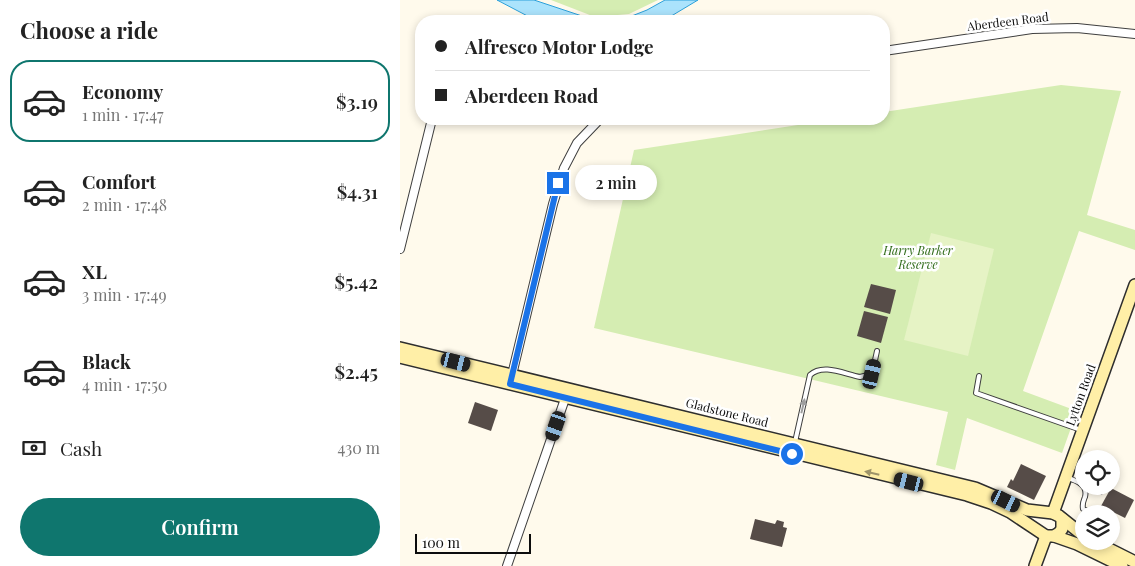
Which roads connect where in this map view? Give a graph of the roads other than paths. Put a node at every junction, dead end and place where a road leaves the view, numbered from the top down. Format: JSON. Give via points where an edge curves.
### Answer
{"nodes":[{"id":1,"x":1135,"y":34,"type":"edge"},
{"id":2,"x":890,"y":50,"type":"edge"},
{"id":3,"x":431,"y":125,"type":"edge"},
{"id":4,"x":594,"y":125,"type":"edge"},
{"id":5,"x":400,"y":249,"type":"edge"},
{"id":6,"x":1135,"y":285,"type":"edge"},
{"id":7,"x":400,"y":348,"type":"edge"},
{"id":8,"x":877,"y":351,"type":"dead end"},
{"id":9,"x":400,"y":357,"type":"edge"},
{"id":10,"x":979,"y":376,"type":"dead end"},
{"id":11,"x":511,"y":380,"type":"junction"},
{"id":12,"x":567,"y":393,"type":"junction"},
{"id":13,"x":1083,"y":431,"type":"junction"},
{"id":14,"x":793,"y":449,"type":"junction"},
{"id":15,"x":1066,"y":478,"type":"junction"},
{"id":16,"x":1082,"y":505,"type":"edge"},
{"id":17,"x":1053,"y":515,"type":"junction"},
{"id":18,"x":1075,"y":530,"type":"edge"},
{"id":19,"x":1047,"y":534,"type":"junction"},
{"id":20,"x":1110,"y":550,"type":"edge"},
{"id":21,"x":1135,"y":562,"type":"edge"},
{"id":22,"x":507,"y":566,"type":"edge"},
{"id":23,"x":1035,"y":566,"type":"edge"},
{"id":24,"x":1122,"y":566,"type":"edge"}],
"edges":[{"from":1,"to":2,"type":"street","name":"Aberdeen Road","via":[[1077,28],[1032,28]]},
{"from":3,"to":5,"type":"street"},
{"from":4,"to":11,"type":"street","via":[[577,144],[561,176]]},
{"from":6,"to":13,"type":"main road","name":"Lytton Road"},
{"from":7,"to":11,"type":"main road","name":"Gladstone Road"},
{"from":14,"to":8,"type":"lane","one_way":true,"via":[[810,375],[824,369],[866,377],[872,374]]},
{"from":9,"to":11,"type":"main road","name":"Gladstone Road"},
{"from":10,"to":13,"type":"lane","via":[[976,393]]},
{"from":11,"to":12,"type":"main road","name":"Gladstone Road"},
{"from":12,"to":14,"type":"main road","name":"Gladstone Road"},
{"from":12,"to":22,"type":"street"},
{"from":13,"to":15,"type":"main road","name":"Lytton Road"},
{"from":14,"to":17,"type":"main road","name":"Gladstone Road","via":[[975,488],[1027,510]]},
{"from":19,"to":14,"type":"main road","name":"Gladstone Road","one_way":true,"via":[[991,503]]},
{"from":15,"to":16,"type":"lane","via":[[1079,482],[1085,491]]},
{"from":15,"to":17,"type":"main road","name":"Lytton Road"},
{"from":17,"to":18,"type":"main road","name":"Gladstone Road"},
{"from":17,"to":19,"type":"main road","via":[[1062,529]]},
{"from":17,"to":19,"type":"main road","via":[[1041,516],[1039,521]]},
{"from":19,"to":23,"type":"main road"},
{"from":19,"to":24,"type":"main road","name":"Gladstone Road","via":[[1075,543]]},
{"from":20,"to":21,"type":"main road"}]}
